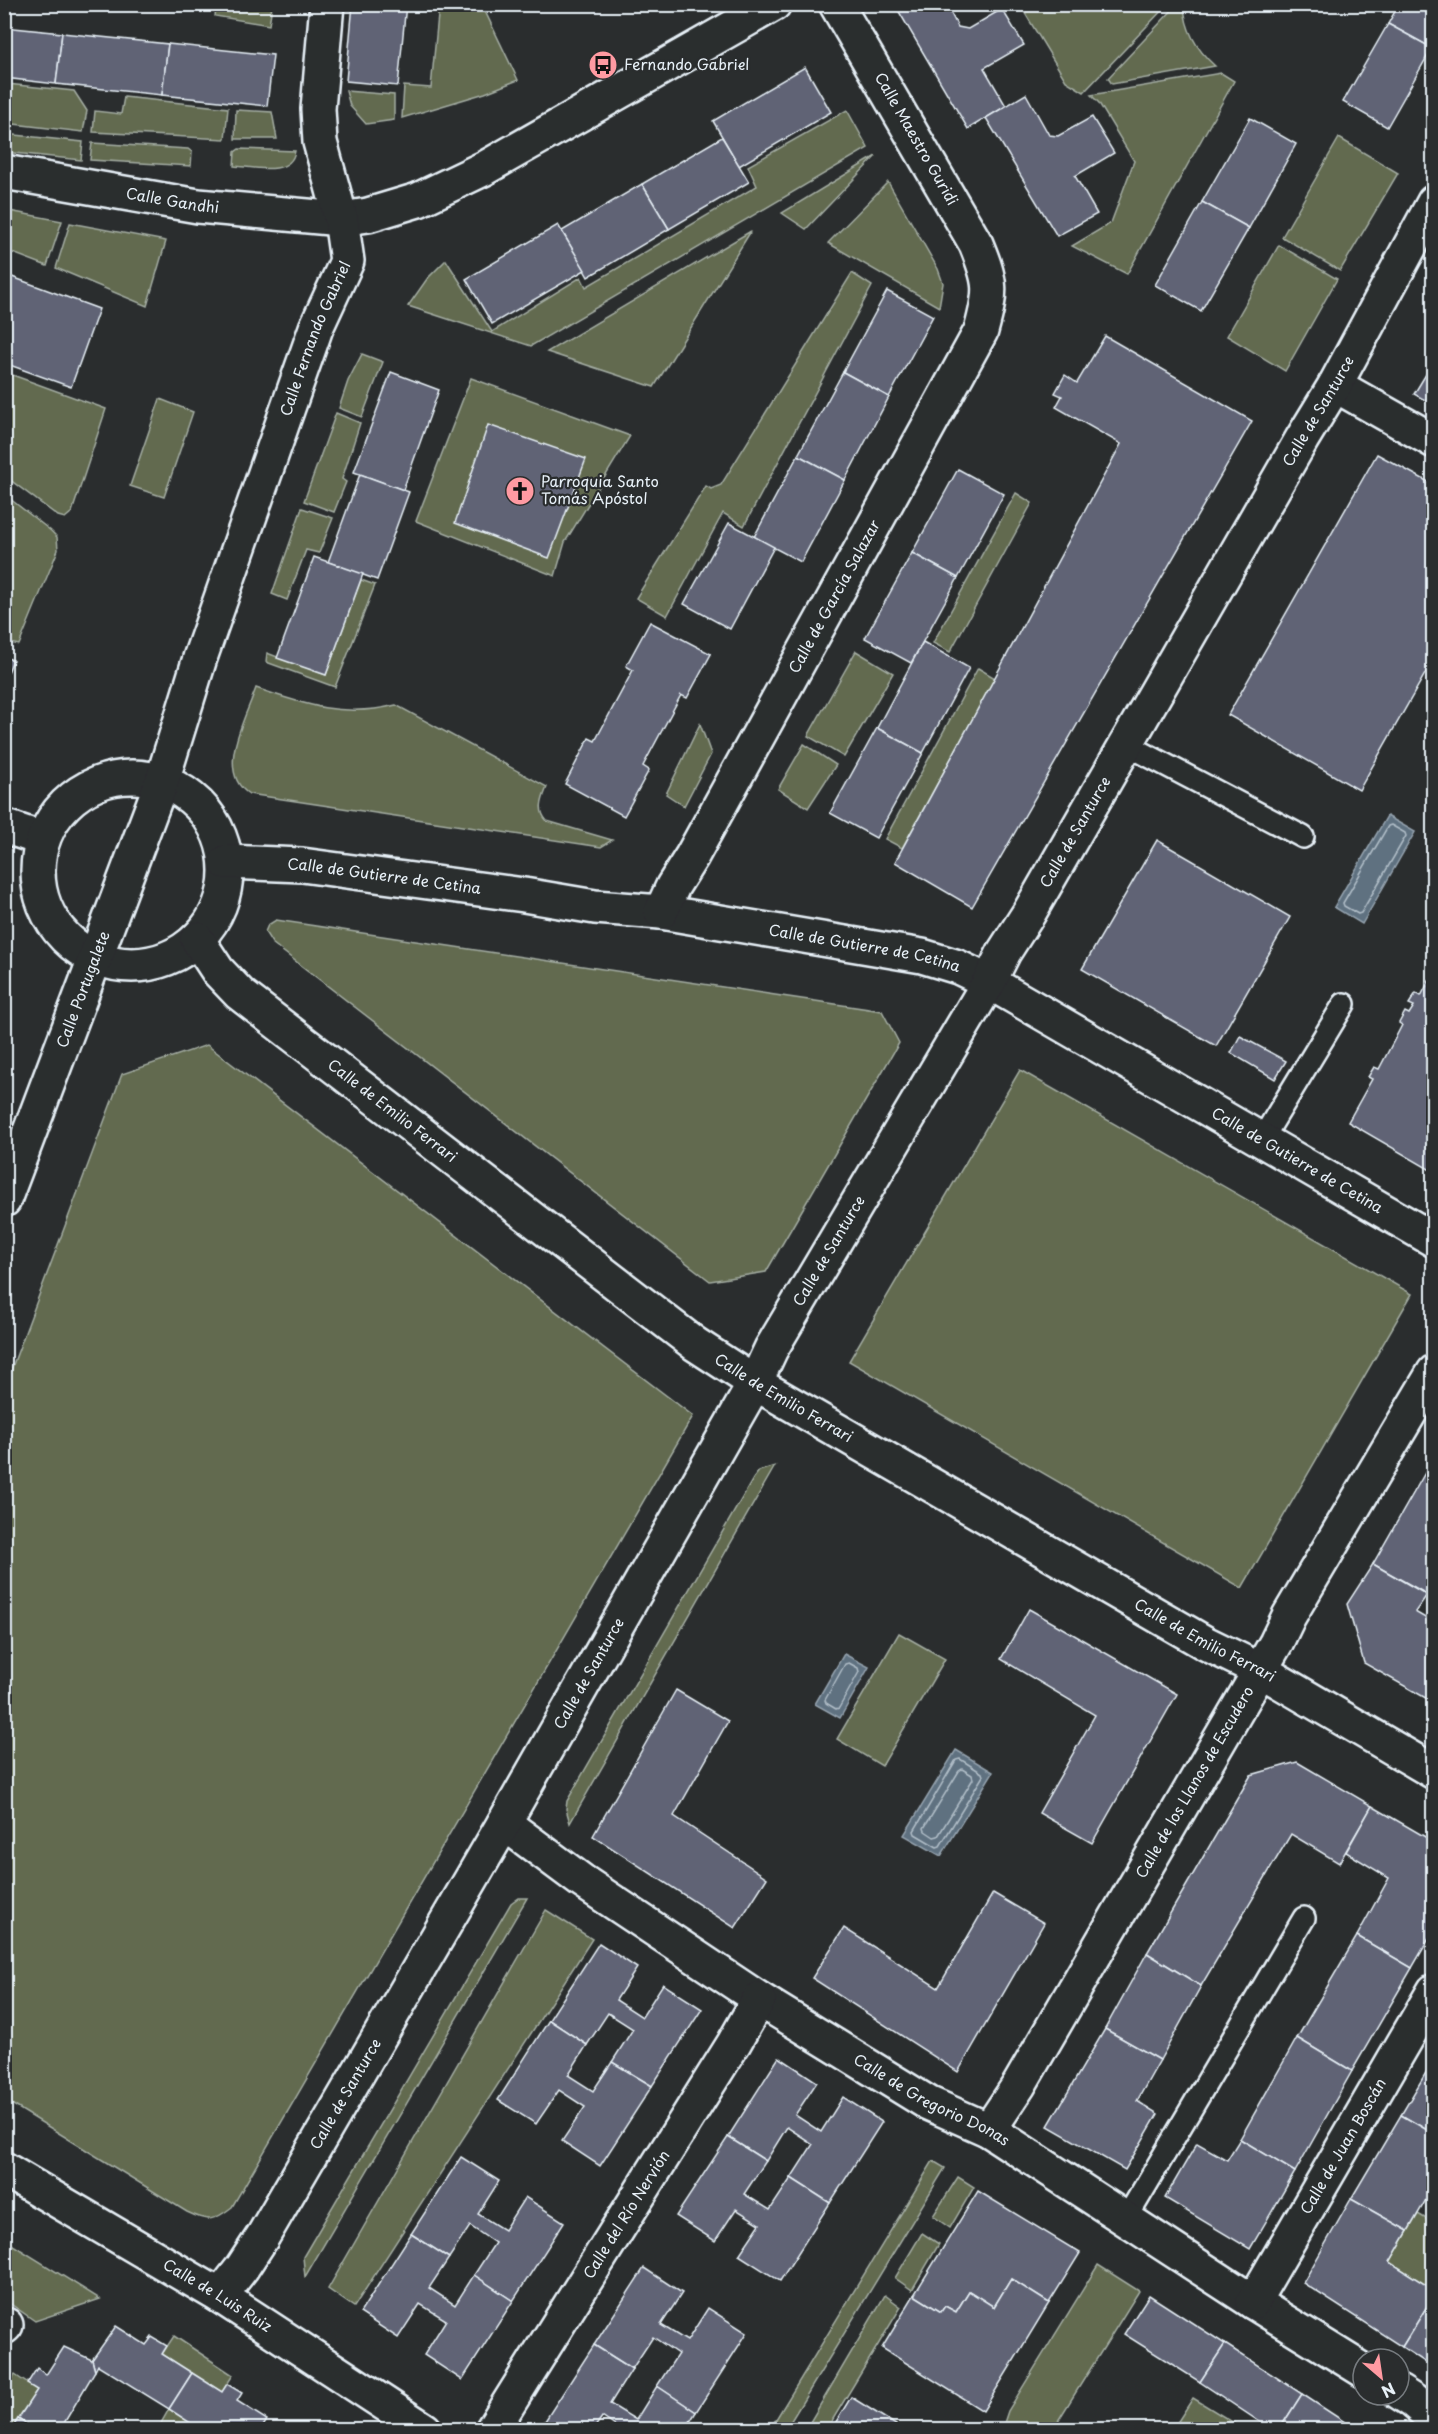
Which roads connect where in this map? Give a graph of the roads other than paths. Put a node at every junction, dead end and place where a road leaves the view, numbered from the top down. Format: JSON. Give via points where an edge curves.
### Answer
{"nodes":[{"id":1,"x":327,"y":4,"type":"edge"},
{"id":2,"x":774,"y":4,"type":"edge"},
{"id":3,"x":836,"y":4,"type":"edge"},
{"id":4,"x":4,"y":172,"type":"edge"},
{"id":5,"x":1434,"y":201,"type":"edge"},
{"id":6,"x":341,"y":219,"type":"junction"},
{"id":7,"x":989,"y":276,"type":"joint"},
{"id":8,"x":1335,"y":386,"type":"junction"},
{"id":9,"x":1434,"y":441,"type":"edge"},
{"id":10,"x":1126,"y":744,"type":"junction"},
{"id":11,"x":162,"y":780,"type":"junction"},
{"id":12,"x":4,"y":826,"type":"edge"},
{"id":13,"x":1303,"y":837,"type":"dead end"},
{"id":14,"x":42,"y":839,"type":"junction"},
{"id":15,"x":226,"y":862,"type":"junction"},
{"id":16,"x":661,"y":912,"type":"junction"},
{"id":17,"x":197,"y":939,"type":"junction"},
{"id":18,"x":97,"y":959,"type":"junction"},
{"id":19,"x":989,"y":982,"type":"junction"},
{"id":20,"x":1344,"y":1004,"type":"dead end"},
{"id":21,"x":1261,"y":1141,"type":"junction"},
{"id":22,"x":4,"y":1200,"type":"edge"},
{"id":23,"x":1434,"y":1240,"type":"edge"},
{"id":24,"x":1434,"y":1372,"type":"edge"},
{"id":25,"x":755,"y":1383,"type":"junction"},
{"id":26,"x":1260,"y":1670,"type":"junction"},
{"id":27,"x":1434,"y":1772,"type":"edge"},
{"id":28,"x":504,"y":1823,"type":"junction"},
{"id":29,"x":1304,"y":1918,"type":"dead end"},
{"id":30,"x":1434,"y":1991,"type":"edge"},
{"id":31,"x":759,"y":1999,"type":"junction"},
{"id":32,"x":989,"y":2130,"type":"junction"},
{"id":33,"x":4,"y":2169,"type":"edge"},
{"id":34,"x":1126,"y":2219,"type":"junction"},
{"id":35,"x":220,"y":2296,"type":"junction"},
{"id":36,"x":1253,"y":2302,"type":"junction"},
{"id":37,"x":1351,"y":2363,"type":"edge"},
{"id":38,"x":1411,"y":2400,"type":"edge"},
{"id":39,"x":1434,"y":2420,"type":"edge"},
{"id":40,"x":425,"y":2430,"type":"edge"},
{"id":41,"x":492,"y":2430,"type":"edge"}],
"edges":[{"from":1,"to":6,"type":"street","name":"Calle Fernando Gabriel","via":[[318,109],[320,142]]},
{"from":2,"to":6,"type":"street","via":[[485,168],[418,200]]},
{"from":3,"to":7,"type":"street","name":"Calle Maestro Guridi","via":[[971,234]]},
{"from":4,"to":6,"type":"street","name":"Calle Gandhi","via":[[198,206]]},
{"from":5,"to":8,"type":"street","name":"Calle de Santurce"},
{"from":6,"to":11,"type":"street","name":"Calle Fernando Gabriel","via":[[347,261],[316,328],[200,658]]},
{"from":7,"to":16,"type":"street","name":"Calle de García Salazar","via":[[989,302],[981,331]]},
{"from":8,"to":9,"type":"street"},
{"from":8,"to":10,"type":"street","name":"Calle de Santurce"},
{"from":10,"to":13,"type":"lane"},
{"from":10,"to":19,"type":"street","name":"Calle de Santurce"},
{"from":11,"to":14,"type":"street","via":[[114,777],[90,786],[53,817]]},
{"from":11,"to":15,"type":"street","via":[[199,804],[222,841]]},
{"from":11,"to":18,"type":"street","name":"Calle Portugalete"},
{"from":12,"to":14,"type":"street"},
{"from":14,"to":18,"type":"street","via":[[38,887],[45,910],[58,931],[75,947]]},
{"from":15,"to":16,"type":"street","name":"Calle de Gutierre de Cetina","via":[[302,865],[595,907]]},
{"from":15,"to":17,"type":"street","via":[[220,904]]},
{"from":16,"to":19,"type":"street","name":"Calle de Gutierre de Cetina","via":[[922,956]]},
{"from":17,"to":18,"type":"street","via":[[180,953],[160,961],[139,965]]},
{"from":17,"to":25,"type":"street","name":"Calle de Emilio Ferrari","via":[[218,971],[240,993],[695,1344]]},
{"from":18,"to":22,"type":"street","name":"Calle Portugalete"},
{"from":19,"to":21,"type":"street","name":"Calle de Gutierre de Cetina"},
{"from":19,"to":25,"type":"street","name":"Calle de Santurce","via":[[771,1349]]},
{"from":20,"to":21,"type":"lane"},
{"from":21,"to":23,"type":"street","name":"Calle de Gutierre de Cetina"},
{"from":24,"to":26,"type":"street","name":"Calle de los Llanos de Escudero"},
{"from":25,"to":26,"type":"street","name":"Calle de Emilio Ferrari","via":[[1205,1643]]},
{"from":25,"to":28,"type":"street","name":"Calle de Santurce"},
{"from":26,"to":27,"type":"street","name":"Calle de Emilio Ferrari"},
{"from":26,"to":32,"type":"street","name":"Calle de los Llanos de Escudero","via":[[1019,2085]]},
{"from":28,"to":31,"type":"street","name":"Calle de Gregorio Donas","via":[[582,1881]]},
{"from":28,"to":35,"type":"street","name":"Calle de Santurce","via":[[262,2236]]},
{"from":29,"to":34,"type":"lane"},
{"from":30,"to":36,"type":"street","name":"Calle de Juan Boscán"},
{"from":31,"to":32,"type":"street","name":"Calle de Gregorio Donas","via":[[928,2103]]},
{"from":31,"to":41,"type":"street","name":"Calle del Río Nervión"},
{"from":32,"to":34,"type":"street","name":"Calle de Gregorio Donas"},
{"from":33,"to":35,"type":"street","name":"Calle de Luis Ruiz"},
{"from":34,"to":36,"type":"street","name":"Calle de Gregorio Donas"},
{"from":35,"to":40,"type":"street","name":"Calle de Luis Ruiz"},
{"from":36,"to":37,"type":"street","name":"Calle de Gregorio Donas"},
{"from":38,"to":39,"type":"street"}]}
